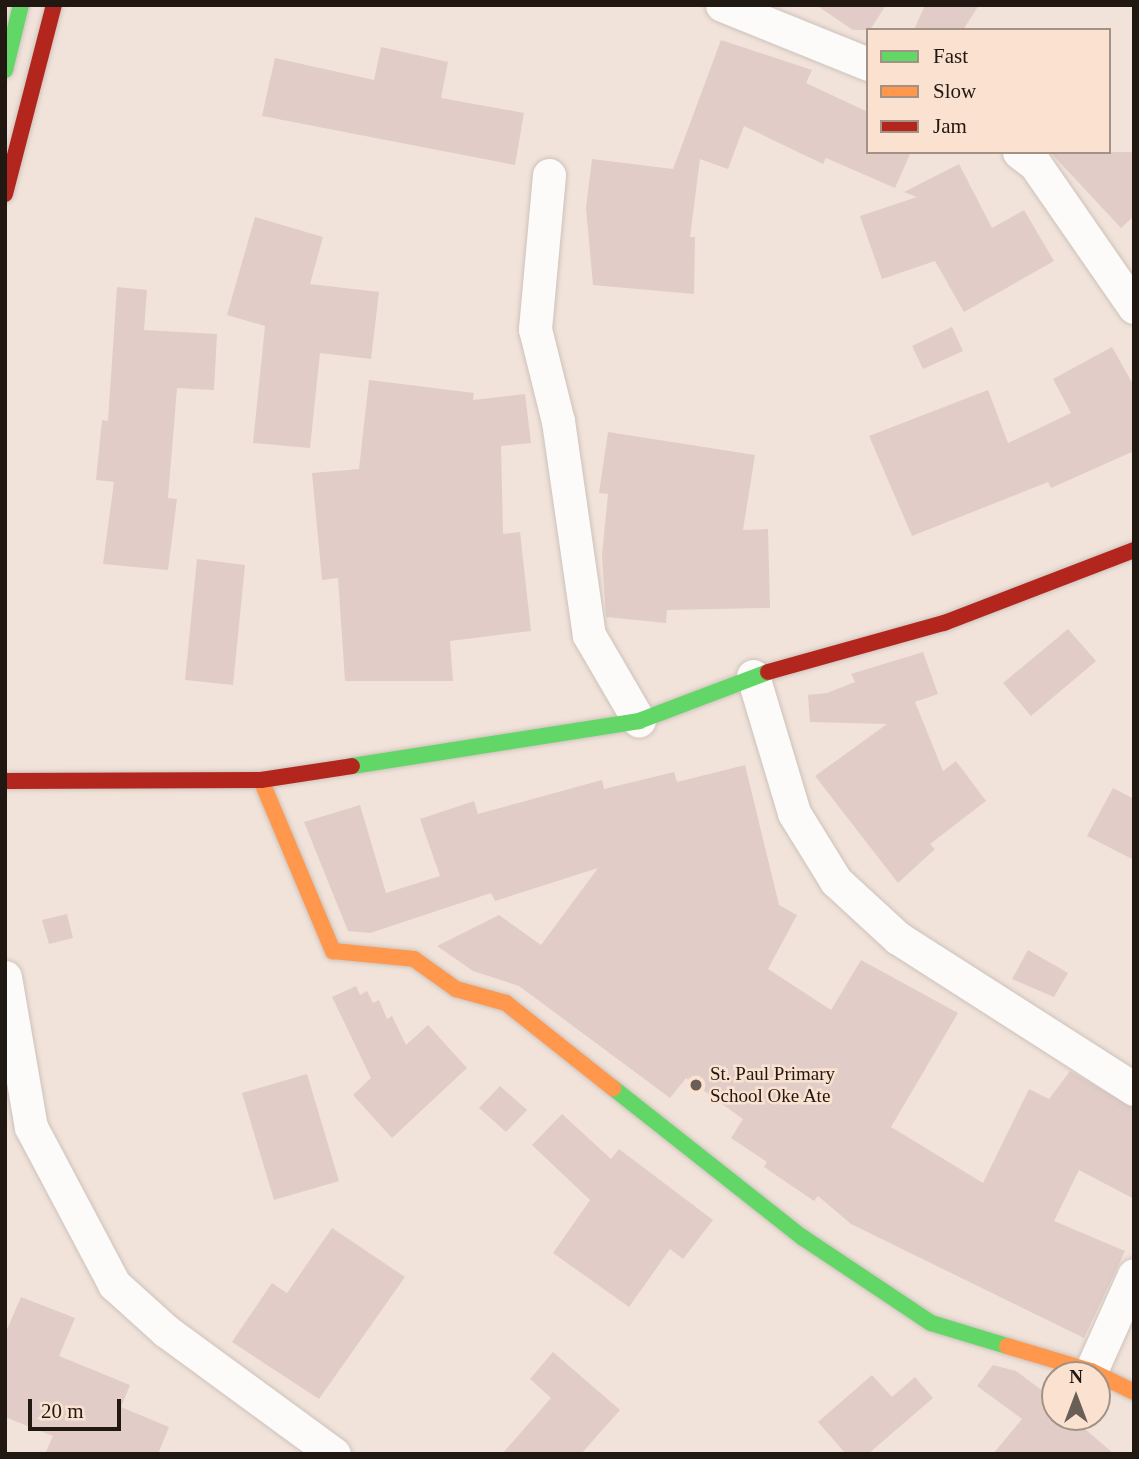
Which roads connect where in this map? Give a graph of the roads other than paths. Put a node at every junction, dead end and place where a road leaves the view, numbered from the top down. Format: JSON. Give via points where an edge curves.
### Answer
{"nodes":[{"id":1,"x":21,"y":5,"type":"edge"},
{"id":2,"x":54,"y":5,"type":"edge"},
{"id":3,"x":722,"y":5,"type":"edge"},
{"id":4,"x":866,"y":63,"type":"edge"},
{"id":5,"x":5,"y":70,"type":"edge"},
{"id":6,"x":1022,"y":154,"type":"edge"},
{"id":7,"x":550,"y":175,"type":"dead end"},
{"id":8,"x":5,"y":194,"type":"edge"},
{"id":9,"x":1134,"y":307,"type":"edge"},
{"id":10,"x":1134,"y":550,"type":"edge"},
{"id":11,"x":752,"y":676,"type":"junction"},
{"id":12,"x":639,"y":721,"type":"junction"},
{"id":13,"x":261,"y":780,"type":"junction"},
{"id":14,"x":5,"y":781,"type":"edge"},
{"id":15,"x":5,"y":977,"type":"edge"},
{"id":16,"x":1134,"y":1089,"type":"edge"},
{"id":17,"x":1134,"y":1275,"type":"edge"},
{"id":18,"x":1060,"y":1361,"type":"edge"},
{"id":19,"x":1095,"y":1361,"type":"edge"},
{"id":20,"x":1111,"y":1380,"type":"edge"},
{"id":21,"x":1134,"y":1392,"type":"edge"},
{"id":22,"x":334,"y":1454,"type":"edge"}],
"edges":[{"from":1,"to":5,"type":"street"},
{"from":2,"to":8,"type":"street"},
{"from":3,"to":4,"type":"street"},
{"from":6,"to":9,"type":"street","via":[[1035,164]]},
{"from":7,"to":12,"type":"street","via":[[535,329],[558,421],[589,635]]},
{"from":10,"to":11,"type":"street","via":[[944,623]]},
{"from":11,"to":12,"type":"street"},
{"from":11,"to":16,"type":"street","via":[[794,813],[836,880],[898,938]]},
{"from":12,"to":13,"type":"street"},
{"from":13,"to":14,"type":"street"},
{"from":13,"to":18,"type":"street","via":[[333,951],[414,959],[456,989],[506,1003],[802,1237],[931,1323]]},
{"from":15,"to":22,"type":"street","via":[[31,1126],[114,1284],[176,1339]]},
{"from":17,"to":19,"type":"street"},
{"from":20,"to":21,"type":"street"}]}
